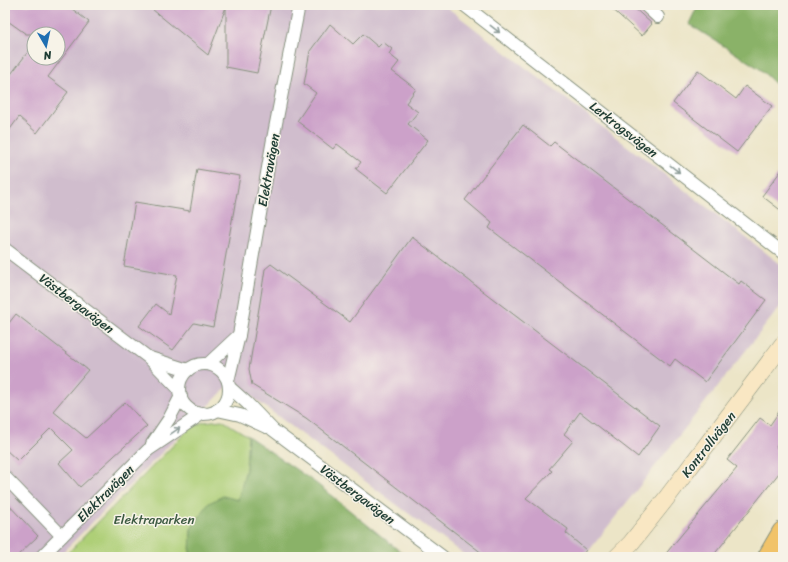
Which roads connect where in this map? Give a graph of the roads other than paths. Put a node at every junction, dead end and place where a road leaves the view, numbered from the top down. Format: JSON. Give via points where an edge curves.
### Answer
{"nodes":[{"id":1,"x":299,"y":5,"type":"edge"},
{"id":2,"x":464,"y":5,"type":"edge"},
{"id":3,"x":645,"y":5,"type":"edge"},
{"id":4,"x":658,"y":17,"type":"dead end"},
{"id":5,"x":5,"y":249,"type":"edge"},
{"id":6,"x":783,"y":253,"type":"edge"},
{"id":7,"x":239,"y":335,"type":"junction"},
{"id":8,"x":783,"y":344,"type":"edge"},
{"id":9,"x":149,"y":358,"type":"junction"},
{"id":10,"x":208,"y":364,"type":"junction"},
{"id":11,"x":188,"y":370,"type":"junction"},
{"id":12,"x":228,"y":384,"type":"junction"},
{"id":13,"x":180,"y":392,"type":"junction"},
{"id":14,"x":217,"y":410,"type":"junction"},
{"id":15,"x":202,"y":413,"type":"junction"},
{"id":16,"x":273,"y":430,"type":"junction"},
{"id":17,"x":148,"y":450,"type":"junction"},
{"id":18,"x":5,"y":477,"type":"edge"},
{"id":19,"x":783,"y":533,"type":"edge"},
{"id":20,"x":62,"y":536,"type":"junction"},
{"id":21,"x":626,"y":550,"type":"edge"},
{"id":22,"x":41,"y":557,"type":"edge"},
{"id":23,"x":443,"y":557,"type":"edge"},
{"id":24,"x":617,"y":557,"type":"edge"},
{"id":25,"x":769,"y":557,"type":"edge"}],
"edges":[{"from":1,"to":7,"type":"street","name":"Elektravägen"},
{"from":2,"to":6,"type":"street","name":"Lerkrogsvägen","one_way":true},
{"from":3,"to":4,"type":"street"},
{"from":5,"to":9,"type":"street","name":"Västbergavägen"},
{"from":7,"to":10,"type":"street"},
{"from":7,"to":12,"type":"street","name":"Elektravägen"},
{"from":8,"to":21,"type":"street","name":"Kontrollvägen"},
{"from":9,"to":11,"type":"street","name":"Västbergavägen"},
{"from":9,"to":13,"type":"street","name":"Västbergavägen"},
{"from":10,"to":11,"type":"street","via":[[194,366]]},
{"from":10,"to":12,"type":"street","via":[[220,370]]},
{"from":11,"to":13,"type":"street","via":[[183,375]]},
{"from":12,"to":14,"type":"street","via":[[226,400]]},
{"from":12,"to":16,"type":"street","name":"Västbergavägen"},
{"from":13,"to":15,"type":"street","via":[[189,408]]},
{"from":13,"to":17,"type":"street","name":"Elektravägen","via":[[169,419]]},
{"from":14,"to":15,"type":"street"},
{"from":14,"to":16,"type":"street","name":"Västbergavägen","via":[[240,414]]},
{"from":17,"to":15,"type":"street","name":"Elektravägen","one_way":true},
{"from":16,"to":23,"type":"street","name":"Västbergavägen"},
{"from":17,"to":20,"type":"street","name":"Elektravägen"},
{"from":18,"to":20,"type":"street"},
{"from":19,"to":25,"type":"highway"},
{"from":20,"to":22,"type":"street","name":"Elektravägen"},
{"from":21,"to":24,"type":"street","name":"Kontrollvägen"}]}
